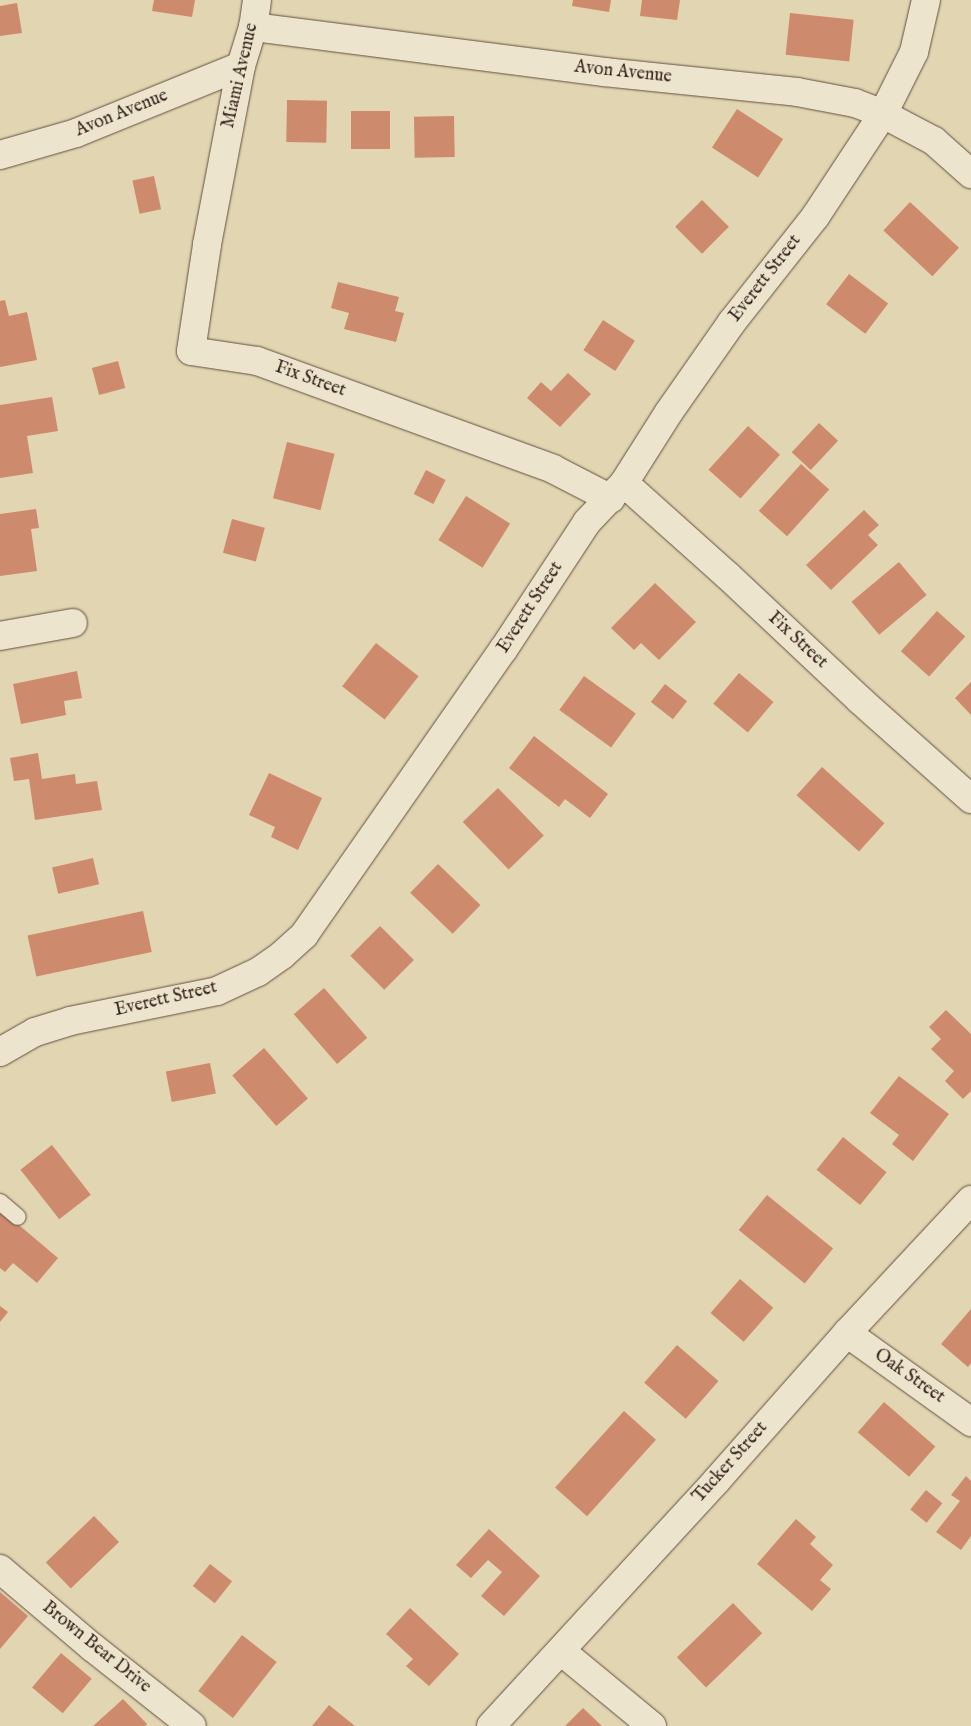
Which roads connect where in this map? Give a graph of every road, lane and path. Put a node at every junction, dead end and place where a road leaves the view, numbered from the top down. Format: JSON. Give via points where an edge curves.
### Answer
{"nodes":[{"id":1,"x":257,"y":0,"type":"edge"},
{"id":2,"x":926,"y":0,"type":"edge"},
{"id":3,"x":254,"y":27,"type":"junction"},
{"id":4,"x":241,"y":66,"type":"junction"},
{"id":5,"x":883,"y":114,"type":"junction"},
{"id":6,"x":224,"y":152,"type":"joint"},
{"id":7,"x":0,"y":155,"type":"edge"},
{"id":8,"x":971,"y":174,"type":"edge"},
{"id":9,"x":618,"y":491,"type":"junction"},
{"id":10,"x":73,"y":623,"type":"dead end"},
{"id":11,"x":0,"y":636,"type":"edge"},
{"id":12,"x":971,"y":799,"type":"edge"},
{"id":13,"x":0,"y":1052,"type":"edge"},
{"id":14,"x":971,"y":1200,"type":"edge"},
{"id":15,"x":0,"y":1202,"type":"edge"},
{"id":16,"x":18,"y":1217,"type":"dead end"},
{"id":17,"x":847,"y":1333,"type":"junction"},
{"id":18,"x":971,"y":1422,"type":"edge"},
{"id":19,"x":0,"y":1569,"type":"edge"},
{"id":20,"x":561,"y":1651,"type":"junction"},
{"id":21,"x":192,"y":1726,"type":"edge"},
{"id":22,"x":491,"y":1726,"type":"edge"},
{"id":23,"x":652,"y":1726,"type":"edge"}],
"edges":[{"from":1,"to":3,"type":"street","name":"Miami Avenue"},
{"from":2,"to":5,"type":"street","name":"Everett Street","via":[[914,52]]},
{"from":3,"to":4,"type":"street","name":"Miami Avenue"},
{"from":3,"to":5,"type":"street","name":"Avon Avenue","via":[[797,92],[855,103]]},
{"from":4,"to":6,"type":"street","name":"Miami Avenue"},
{"from":4,"to":7,"type":"street","name":"Avon Avenue","via":[[76,133]]},
{"from":5,"to":8,"type":"street","name":"Avon Avenue","via":[[934,141]]},
{"from":5,"to":9,"type":"street","name":"Everett Street","via":[[815,217],[732,322],[674,404]]},
{"from":6,"to":9,"type":"street","name":"Fix Street","via":[[192,351],[256,361]]},
{"from":9,"to":12,"type":"street","name":"Fix Street","via":[[728,576]]},
{"from":9,"to":13,"type":"street","name":"Everett Street","via":[[587,522],[392,812],[299,940],[258,972],[217,991],[70,1021],[34,1032]]},
{"from":10,"to":11,"type":"street"},
{"from":14,"to":17,"type":"street","name":"Tucker Street"},
{"from":15,"to":16,"type":"lane"},
{"from":17,"to":18,"type":"street","name":"Oak Street"},
{"from":17,"to":20,"type":"street","name":"Tucker Street"},
{"from":19,"to":21,"type":"street","name":"Brown Bear Drive"},
{"from":20,"to":22,"type":"street","name":"Tucker Street"},
{"from":20,"to":23,"type":"street"}]}
